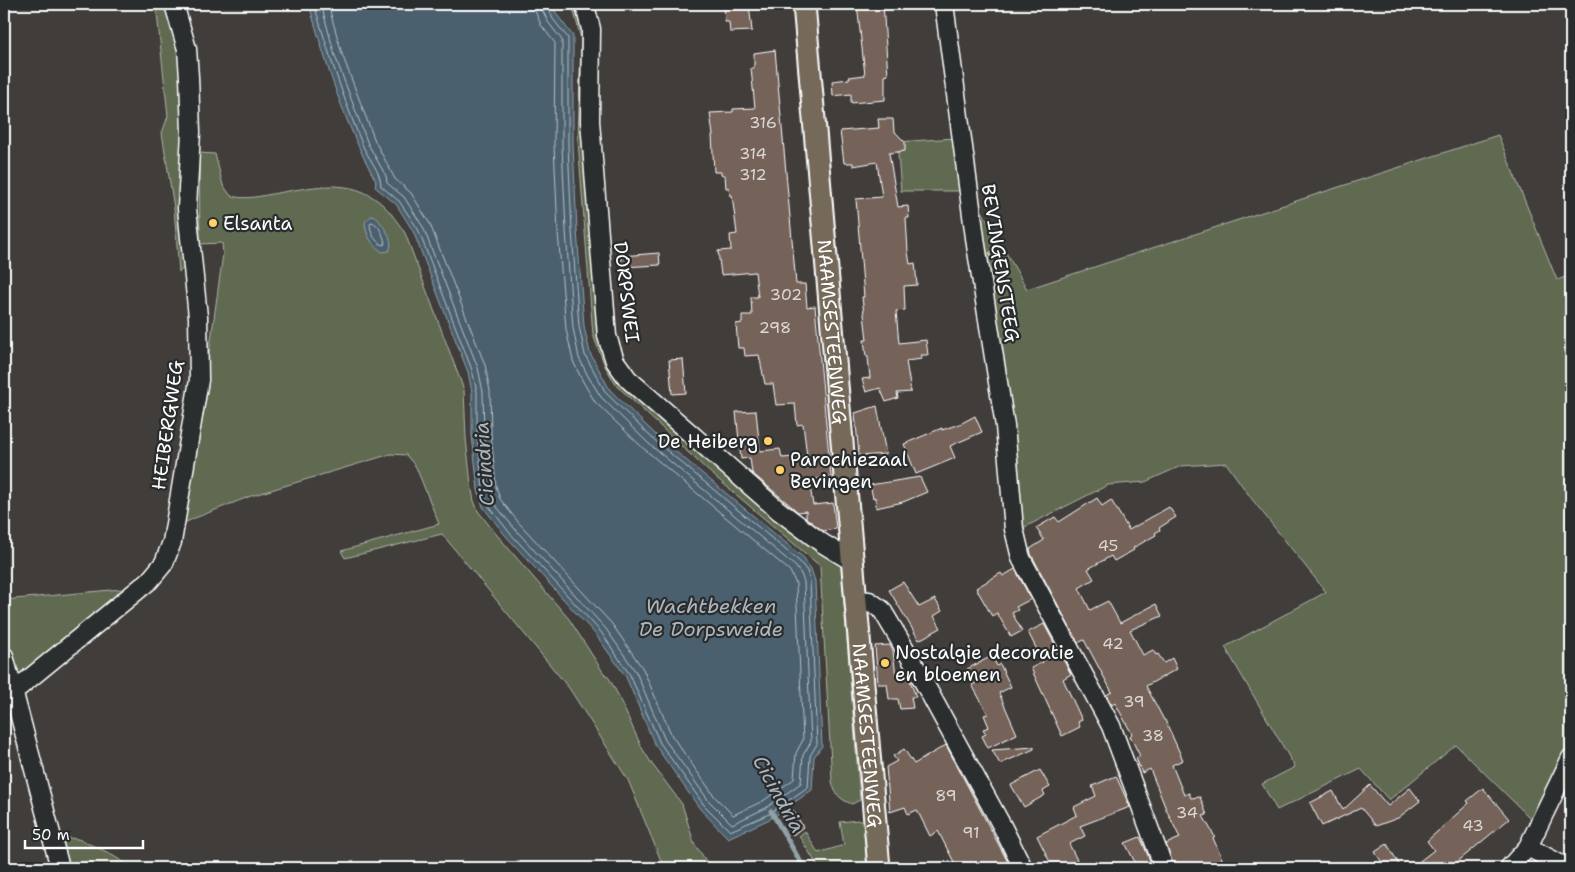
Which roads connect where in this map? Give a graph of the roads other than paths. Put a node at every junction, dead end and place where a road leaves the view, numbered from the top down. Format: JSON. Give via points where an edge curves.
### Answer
{"nodes":[{"id":1,"x":174,"y":4,"type":"edge"},
{"id":2,"x":804,"y":4,"type":"edge"},
{"id":3,"x":944,"y":4,"type":"edge"},
{"id":4,"x":585,"y":6,"type":"dead end"},
{"id":5,"x":853,"y":562,"type":"junction"},
{"id":6,"x":856,"y":600,"type":"junction"},
{"id":7,"x":4,"y":656,"type":"edge"},
{"id":8,"x":13,"y":692,"type":"junction"},
{"id":9,"x":1571,"y":758,"type":"edge"},
{"id":10,"x":1528,"y":847,"type":"junction"},
{"id":11,"x":60,"y":868,"type":"edge"},
{"id":12,"x":879,"y":868,"type":"edge"},
{"id":13,"x":1024,"y":868,"type":"edge"},
{"id":14,"x":1164,"y":868,"type":"edge"},
{"id":15,"x":1509,"y":868,"type":"edge"},
{"id":16,"x":1567,"y":868,"type":"edge"}],
"edges":[{"from":1,"to":8,"type":"street","name":"HEIBERGWEG","via":[[187,49],[189,76],[191,132],[187,208],[198,317],[199,380],[172,542],[164,563],[150,580]]},
{"from":2,"to":5,"type":"main road","name":"NAAMSESTEENWEG"},
{"from":3,"to":14,"type":"street","name":"BEVINGENSTEEG","via":[[974,236],[1005,426],[1014,529],[1022,558],[1111,726]]},
{"from":4,"to":5,"type":"street","name":"DORPSWEI","via":[[591,29],[590,121],[603,299],[607,336],[616,361],[628,379],[778,510]]},
{"from":5,"to":6,"type":"main road","name":"NAAMSESTEENWEG"},
{"from":6,"to":12,"type":"main road","name":"NAAMSESTEENWEG"},
{"from":6,"to":13,"type":"street","via":[[868,601],[882,610]]},
{"from":7,"to":8,"type":"street"},
{"from":8,"to":11,"type":"street"},
{"from":9,"to":10,"type":"street"},
{"from":10,"to":15,"type":"street"},
{"from":10,"to":16,"type":"street"}]}
